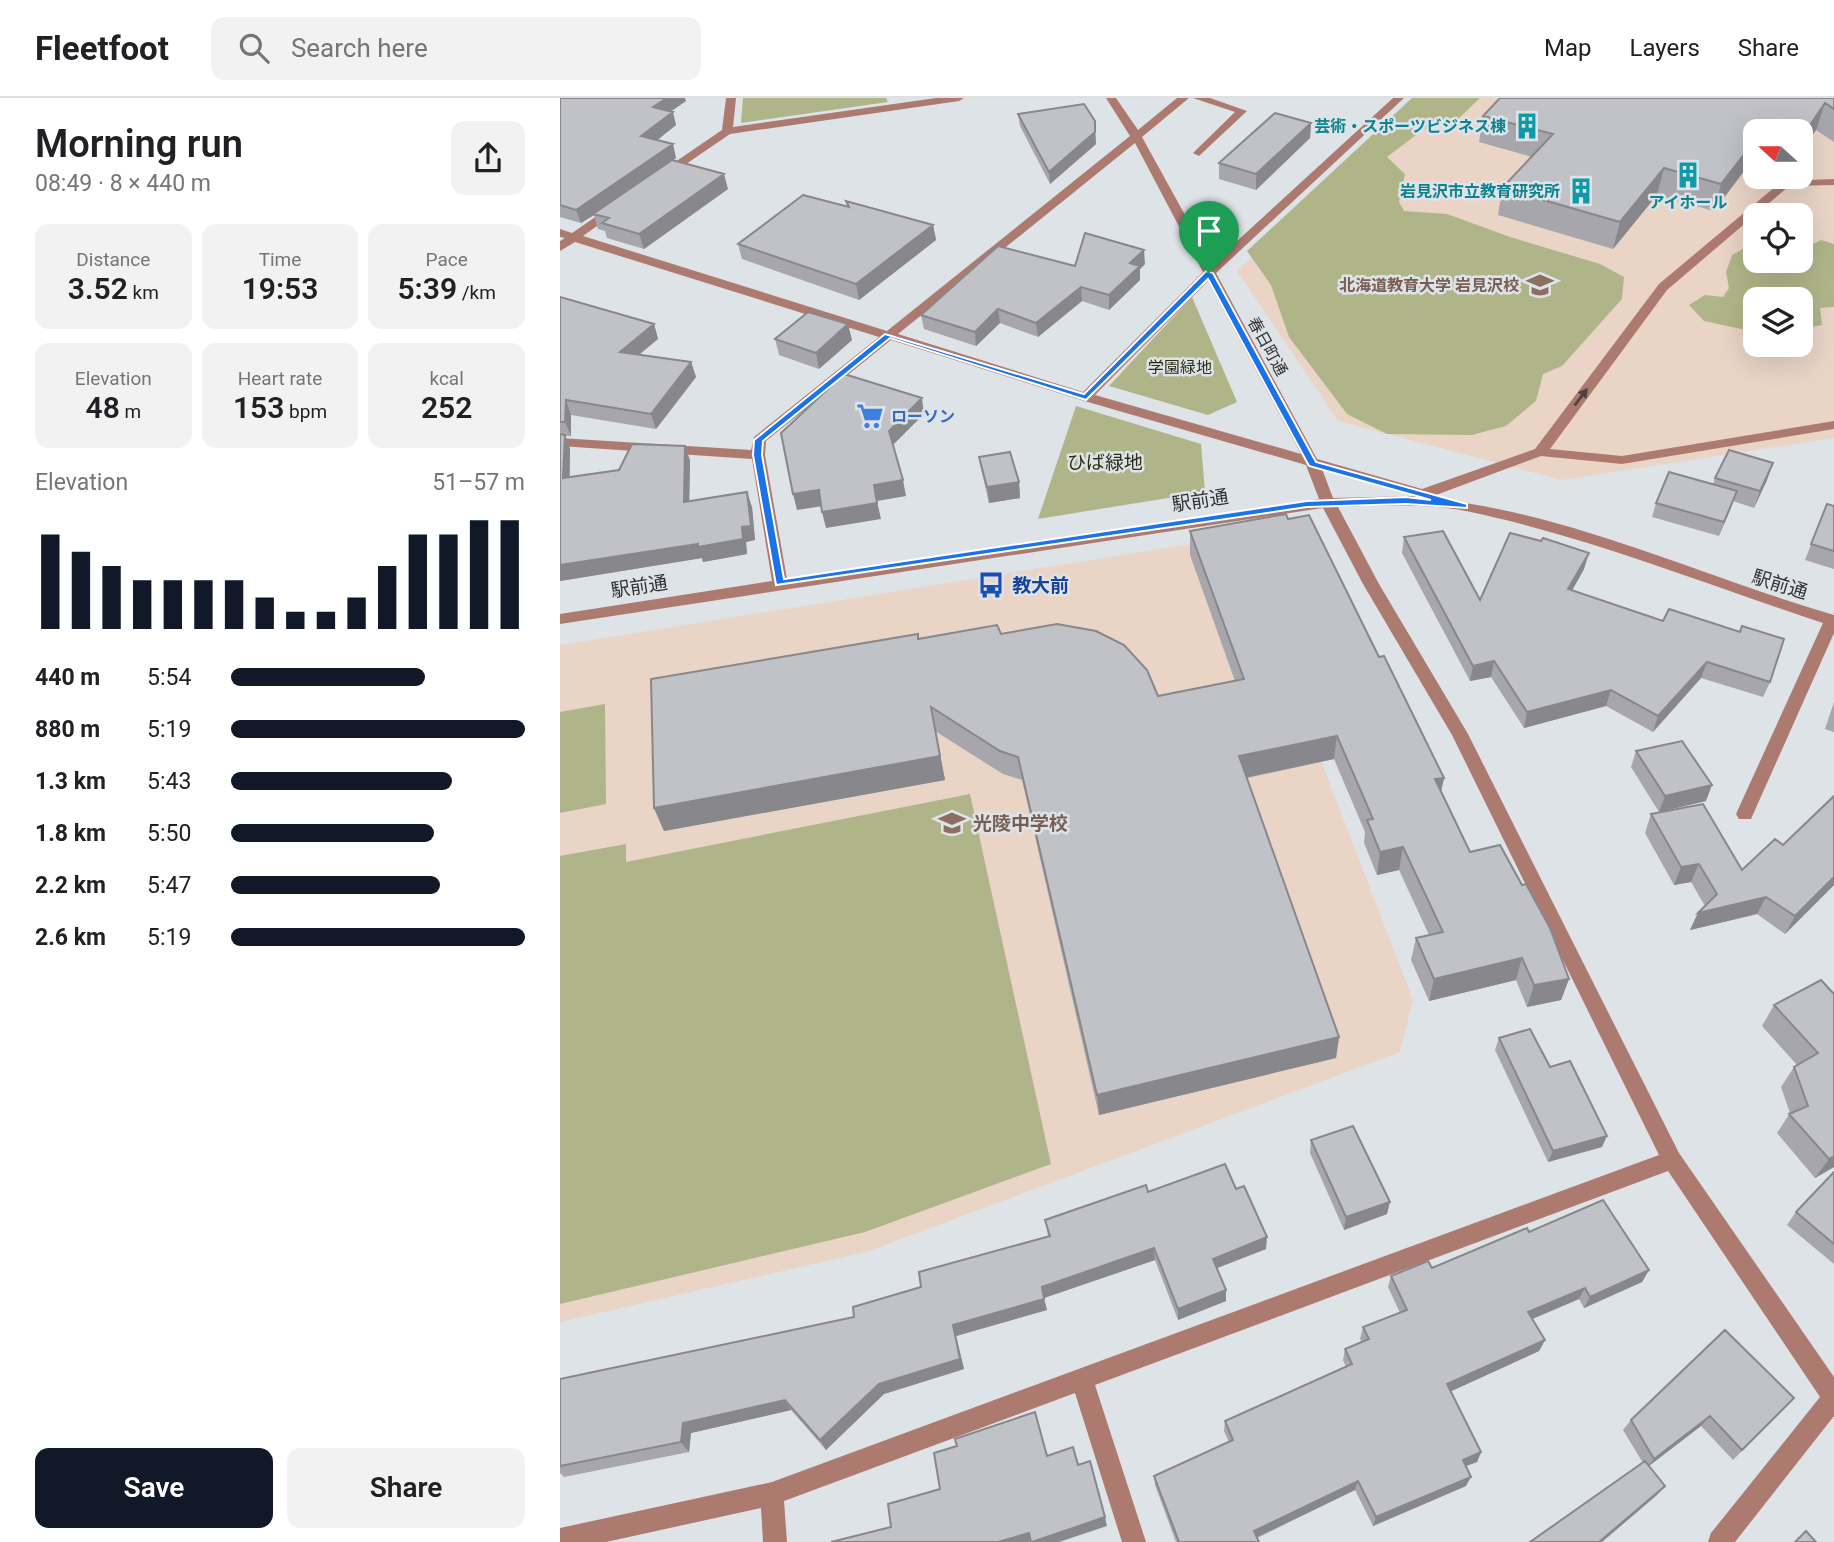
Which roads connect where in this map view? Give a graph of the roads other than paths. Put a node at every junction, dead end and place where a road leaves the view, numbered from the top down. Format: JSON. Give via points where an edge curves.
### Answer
{"nodes":[{"id":1,"x":731,"y":98,"type":"edge"},
{"id":2,"x":959,"y":98,"type":"edge"},
{"id":3,"x":1111,"y":98,"type":"edge"},
{"id":4,"x":1184,"y":98,"type":"edge"},
{"id":5,"x":1198,"y":98,"type":"edge"},
{"id":6,"x":1399,"y":98,"type":"edge"},
{"id":7,"x":897,"y":103,"type":"edge"},
{"id":8,"x":727,"y":131,"type":"junction"},
{"id":9,"x":1137,"y":137,"type":"junction"},
{"id":10,"x":1199,"y":153,"type":"dead end"},
{"id":11,"x":1834,"y":182,"type":"edge"},
{"id":12,"x":650,"y":184,"type":"edge"},
{"id":13,"x":629,"y":199,"type":"edge"},
{"id":14,"x":560,"y":233,"type":"edge"},
{"id":15,"x":574,"y":238,"type":"junction"},
{"id":16,"x":560,"y":247,"type":"edge"},
{"id":17,"x":1209,"y":273,"type":"junction"},
{"id":18,"x":888,"y":335,"type":"junction"},
{"id":19,"x":1086,"y":397,"type":"junction"},
{"id":20,"x":1834,"y":425,"type":"edge"},
{"id":21,"x":560,"y":442,"type":"edge"},
{"id":22,"x":1540,"y":452,"type":"junction"},
{"id":23,"x":758,"y":455,"type":"junction"},
{"id":24,"x":1313,"y":464,"type":"junction"},
{"id":25,"x":1421,"y":494,"type":"junction"},
{"id":26,"x":1328,"y":503,"type":"junction"},
{"id":27,"x":1464,"y":506,"type":"junction"},
{"id":28,"x":780,"y":583,"type":"junction"},
{"id":29,"x":560,"y":619,"type":"edge"},
{"id":30,"x":1833,"y":621,"type":"edge"},
{"id":31,"x":1745,"y":814,"type":"dead end"},
{"id":32,"x":1672,"y":1160,"type":"junction"},
{"id":33,"x":1082,"y":1379,"type":"junction"},
{"id":34,"x":1834,"y":1397,"type":"edge"},
{"id":35,"x":772,"y":1494,"type":"junction"},
{"id":36,"x":560,"y":1541,"type":"edge"},
{"id":37,"x":775,"y":1542,"type":"edge"},
{"id":38,"x":1134,"y":1542,"type":"edge"},
{"id":39,"x":1720,"y":1542,"type":"edge"}],
"edges":[{"from":1,"to":8,"type":"street"},
{"from":2,"to":7,"type":"street"},
{"from":3,"to":9,"type":"street","name":"春日町通"},
{"from":4,"to":9,"type":"street"},
{"from":5,"to":10,"type":"street","via":[[1242,111]]},
{"from":6,"to":17,"type":"street"},
{"from":7,"to":8,"type":"street"},
{"from":8,"to":12,"type":"street"},
{"from":9,"to":17,"type":"street","name":"春日町通"},
{"from":9,"to":18,"type":"street"},
{"from":22,"to":11,"type":"street","one_way":true,"via":[[1662,287],[1786,183]]},
{"from":13,"to":15,"type":"street"},
{"from":14,"to":15,"type":"street"},
{"from":15,"to":16,"type":"street"},
{"from":15,"to":18,"type":"street"},
{"from":17,"to":19,"type":"street"},
{"from":17,"to":24,"type":"street","name":"春日町通"},
{"from":18,"to":19,"type":"street"},
{"from":18,"to":23,"type":"street","via":[[759,440]]},
{"from":19,"to":24,"type":"street"},
{"from":20,"to":22,"type":"street","via":[[1622,460]]},
{"from":21,"to":23,"type":"street"},
{"from":22,"to":25,"type":"street"},
{"from":23,"to":28,"type":"street"},
{"from":24,"to":25,"type":"street"},
{"from":24,"to":26,"type":"street","name":"春日町通"},
{"from":25,"to":27,"type":"street"},
{"from":26,"to":27,"type":"street","name":"駅前通","via":[[1406,500]]},
{"from":26,"to":28,"type":"street","name":"駅前通"},
{"from":26,"to":32,"type":"street","name":"春日町通","via":[[1460,734]]},
{"from":27,"to":30,"type":"street","name":"駅前通","via":[[1569,533]]},
{"from":28,"to":29,"type":"street","name":"駅前通"},
{"from":30,"to":31,"type":"street"},
{"from":32,"to":33,"type":"street"},
{"from":32,"to":34,"type":"street","name":"春日町通"},
{"from":33,"to":35,"type":"street"},
{"from":33,"to":38,"type":"street"},
{"from":34,"to":39,"type":"street"},
{"from":35,"to":36,"type":"street"},
{"from":35,"to":37,"type":"street"}]}
